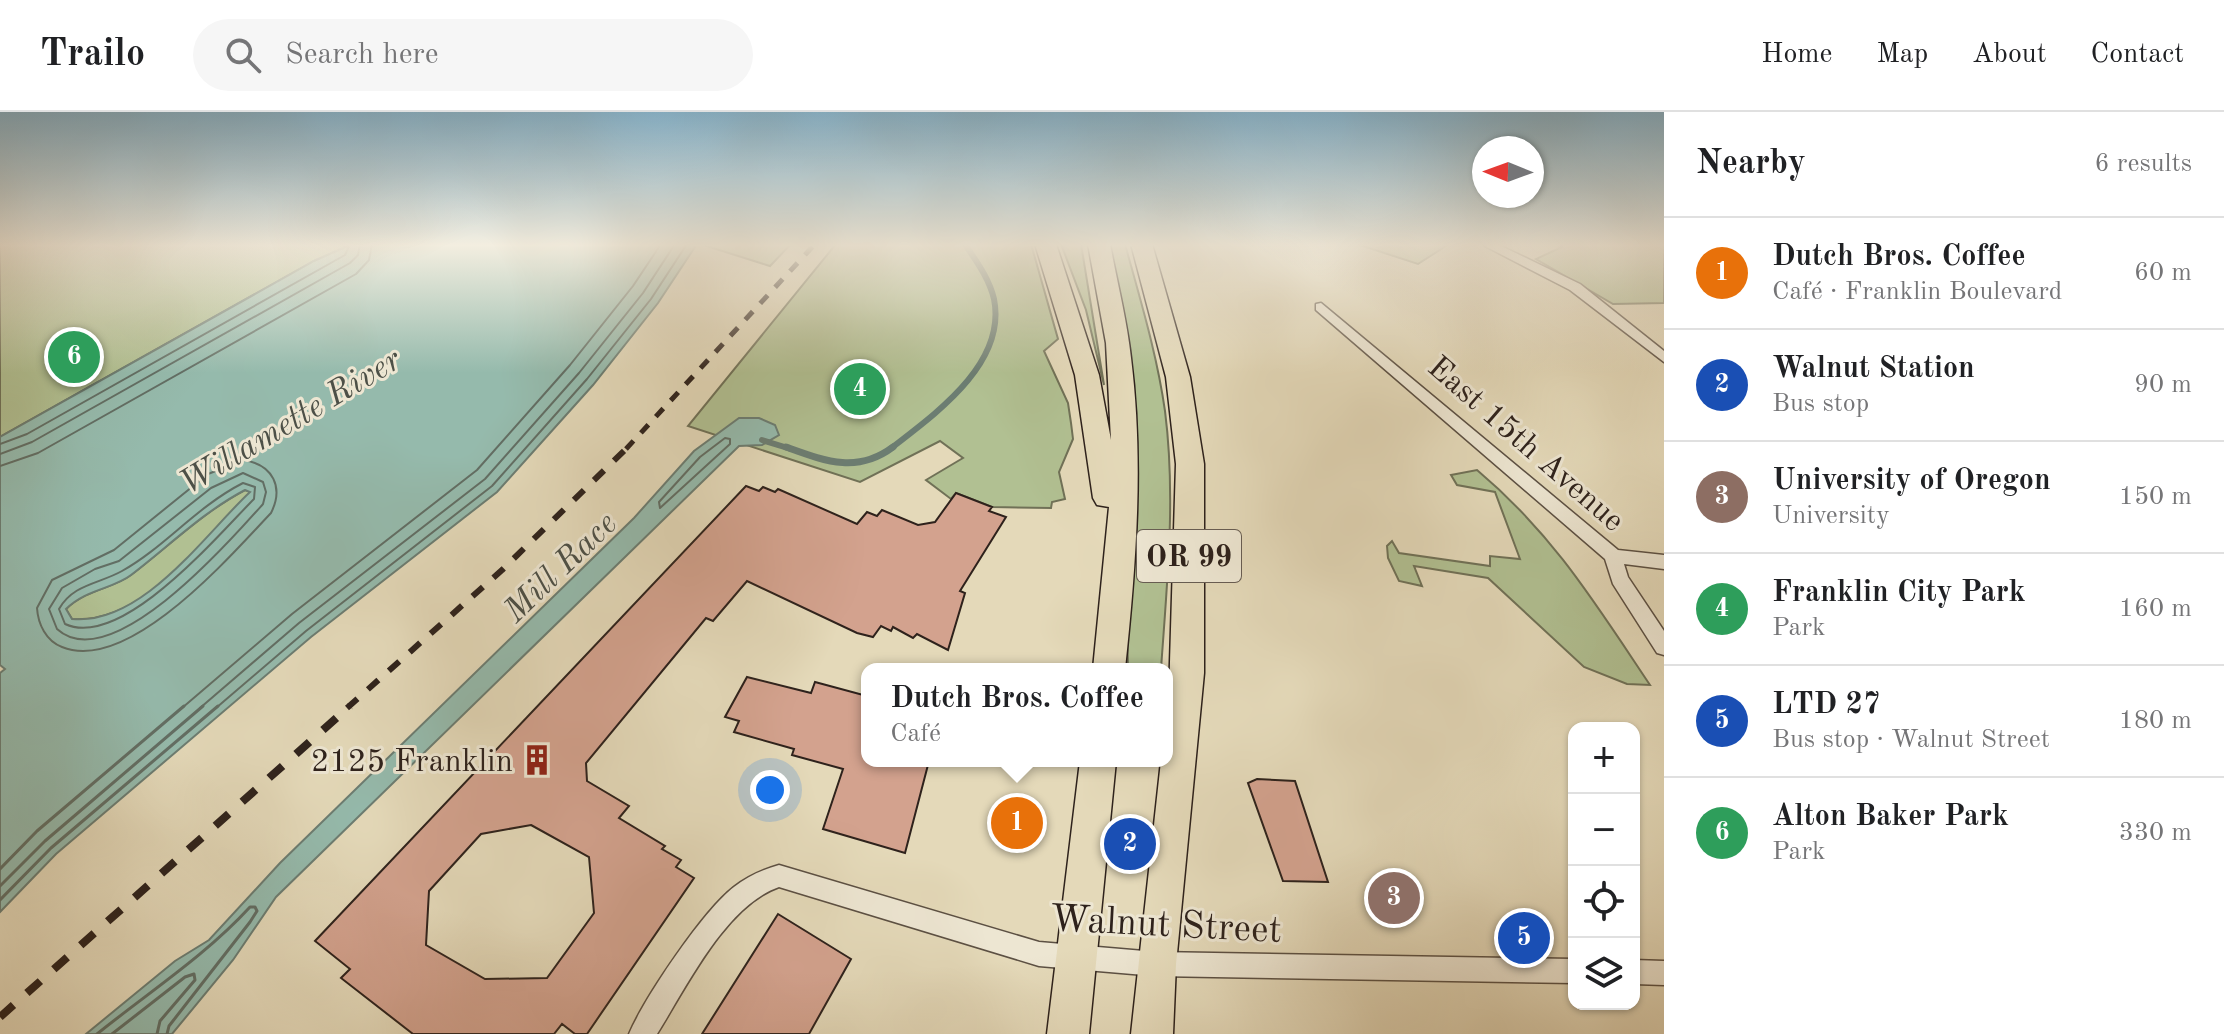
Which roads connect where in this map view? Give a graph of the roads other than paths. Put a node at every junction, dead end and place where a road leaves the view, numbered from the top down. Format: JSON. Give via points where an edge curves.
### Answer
{"nodes":[{"id":1,"x":1059,"y":287,"type":"edge"},
{"id":2,"x":1106,"y":287,"type":"edge"},
{"id":3,"x":1153,"y":287,"type":"edge"},
{"id":4,"x":1575,"y":287,"type":"edge"},
{"id":5,"x":1321,"y":307,"type":"dead end"},
{"id":6,"x":1664,"y":358,"type":"edge"},
{"id":7,"x":1613,"y":556,"type":"junction"},
{"id":8,"x":1664,"y":562,"type":"edge"},
{"id":9,"x":1117,"y":602,"type":"junction"},
{"id":10,"x":1664,"y":647,"type":"edge"},
{"id":11,"x":1110,"y":663,"type":"edge"},
{"id":12,"x":1097,"y":767,"type":"edge"},
{"id":13,"x":1075,"y":958,"type":"junction"},
{"id":14,"x":1156,"y":964,"type":"junction"},
{"id":15,"x":1568,"y":971,"type":"edge"},
{"id":16,"x":1640,"y":972,"type":"edge"},
{"id":17,"x":1664,"y":973,"type":"edge"},
{"id":18,"x":642,"y":1034,"type":"edge"},
{"id":19,"x":1068,"y":1034,"type":"edge"},
{"id":20,"x":1152,"y":1034,"type":"edge"}],
"edges":[{"from":1,"to":9,"type":"main road","number":"OR 99","via":[[1087,375],[1101,447]]},
{"from":2,"to":9,"type":"main road","via":[[1124,423]]},
{"from":3,"to":14,"type":"main road","number":"OR 99","via":[[1178,377],[1190,464],[1188,673]]},
{"from":4,"to":6,"type":"street"},
{"from":5,"to":7,"type":"street","name":"East 15th Avenue"},
{"from":7,"to":8,"type":"street"},
{"from":7,"to":10,"type":"street","name":"East 15th Avenue","via":[[1619,579]]},
{"from":9,"to":11,"type":"main road","number":"OR 99"},
{"from":12,"to":13,"type":"main road"},
{"from":13,"to":14,"type":"street","name":"Walnut Street"},
{"from":13,"to":18,"type":"street","name":"Walnut Street","via":[[1039,954],[796,878],[764,877],[724,912]]},
{"from":13,"to":19,"type":"main road"},
{"from":14,"to":15,"type":"street","name":"Walnut Street"},
{"from":14,"to":20,"type":"main road","number":"OR 99"},
{"from":16,"to":17,"type":"street"}]}
